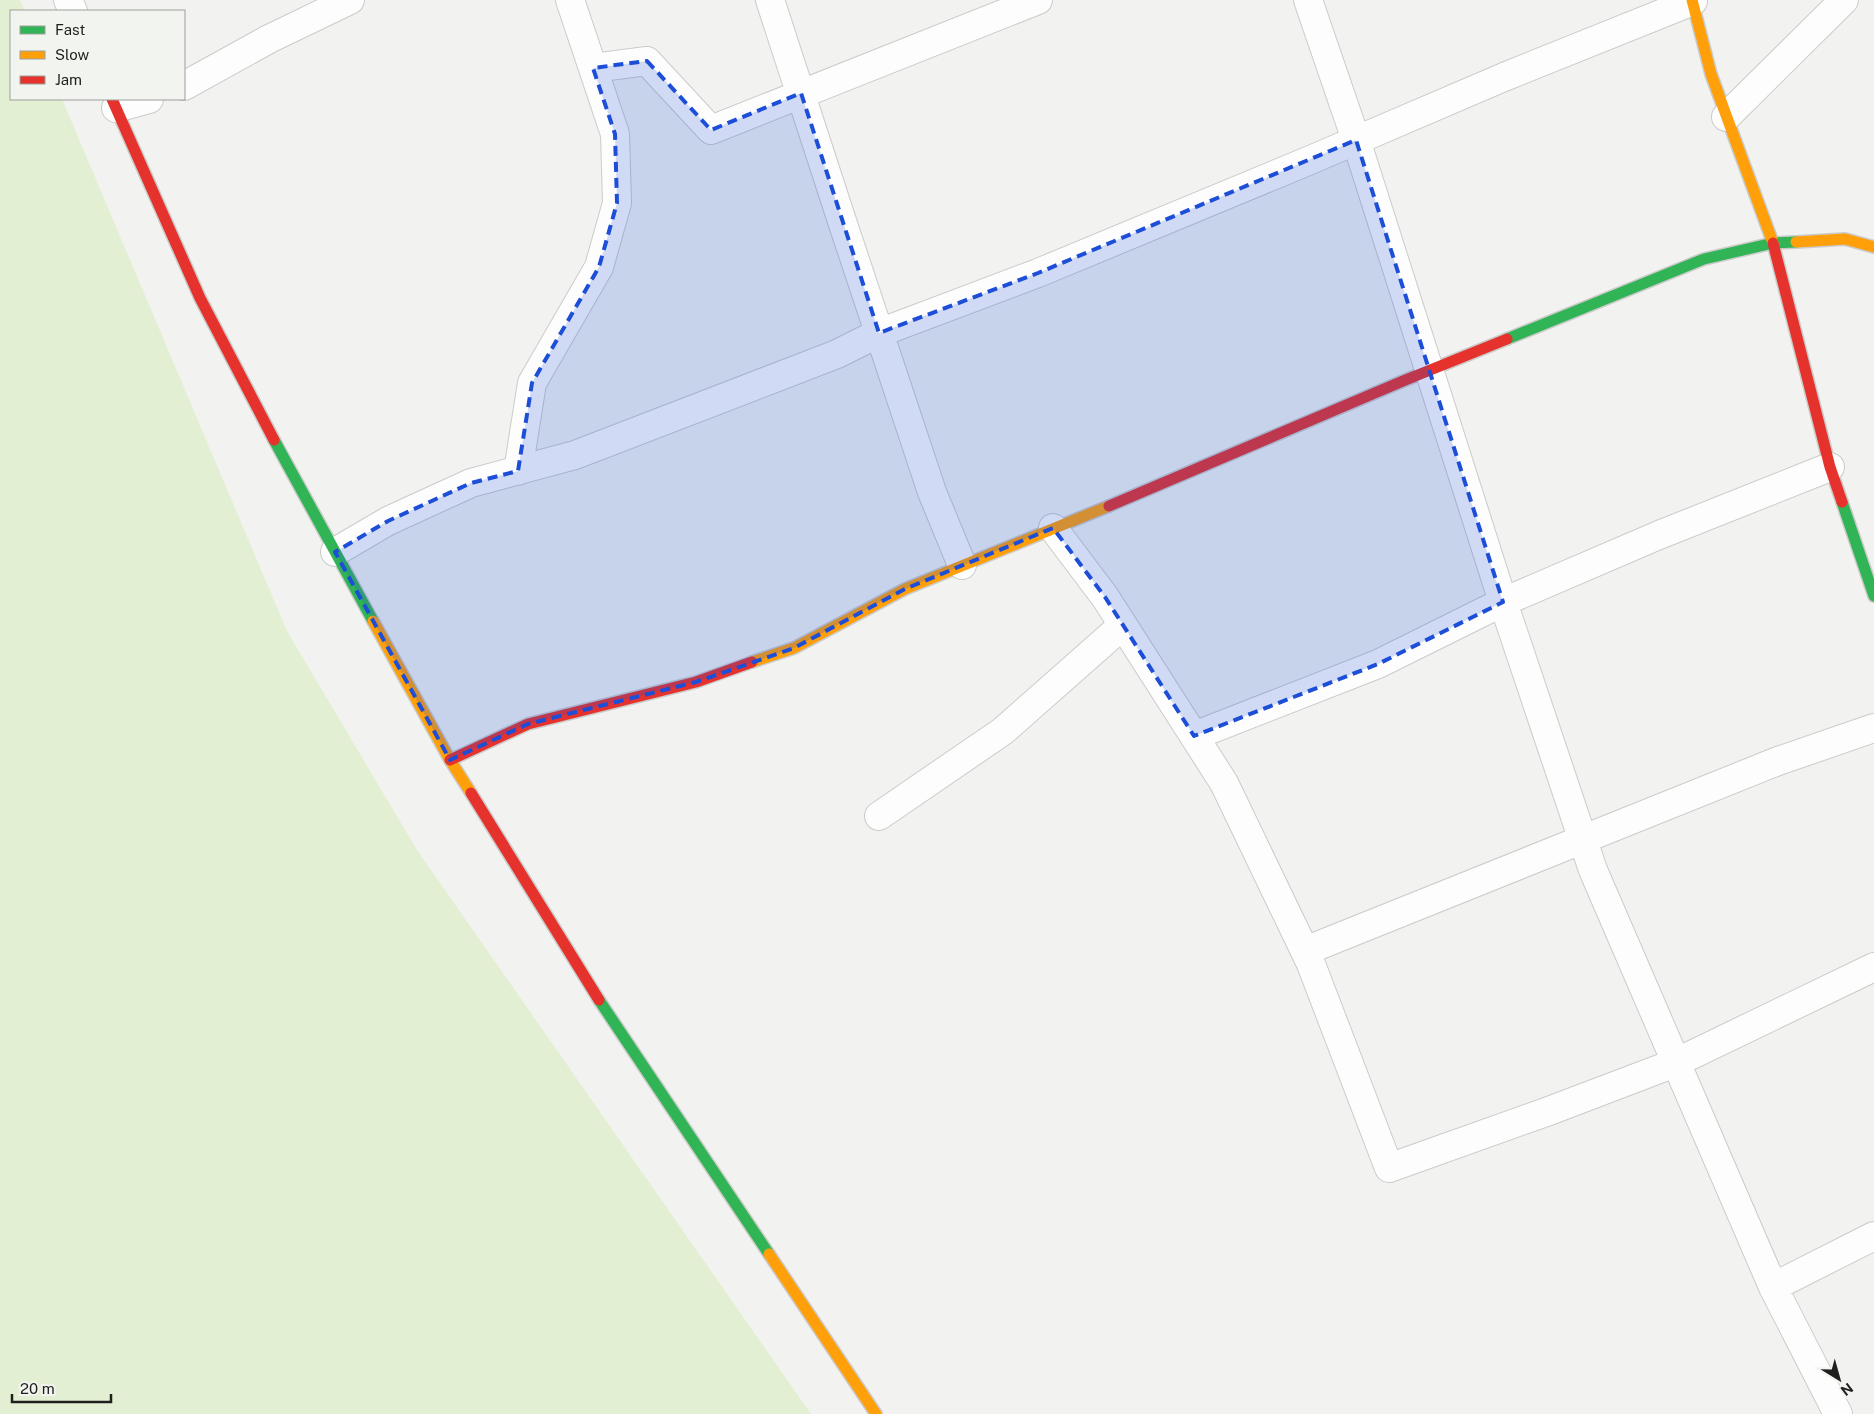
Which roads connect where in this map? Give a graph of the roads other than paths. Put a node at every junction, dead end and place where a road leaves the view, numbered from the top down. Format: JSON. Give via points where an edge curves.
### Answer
{"nodes":[{"id":1,"x":350,"y":0,"type":"edge"},
{"id":2,"x":570,"y":0,"type":"edge"},
{"id":3,"x":770,"y":0,"type":"edge"},
{"id":4,"x":1038,"y":0,"type":"edge"},
{"id":5,"x":1308,"y":0,"type":"edge"},
{"id":6,"x":1693,"y":0,"type":"edge"},
{"id":7,"x":1844,"y":0,"type":"edge"},
{"id":8,"x":593,"y":68,"type":"junction"},
{"id":9,"x":185,"y":85,"type":"edge"},
{"id":10,"x":800,"y":93,"type":"junction"},
{"id":11,"x":140,"y":100,"type":"edge"},
{"id":12,"x":114,"y":103,"type":"edge"},
{"id":13,"x":1726,"y":118,"type":"junction"},
{"id":14,"x":1356,"y":140,"type":"junction"},
{"id":15,"x":1773,"y":244,"type":"junction"},
{"id":16,"x":1874,"y":247,"type":"edge"},
{"id":17,"x":880,"y":333,"type":"junction"},
{"id":18,"x":1429,"y":371,"type":"junction"},
{"id":19,"x":1830,"y":467,"type":"junction"},
{"id":20,"x":518,"y":471,"type":"junction"},
{"id":21,"x":1053,"y":528,"type":"junction"},
{"id":22,"x":335,"y":552,"type":"junction"},
{"id":23,"x":962,"y":566,"type":"junction"},
{"id":24,"x":1874,"y":596,"type":"edge"},
{"id":25,"x":1503,"y":602,"type":"junction"},
{"id":26,"x":1123,"y":625,"type":"junction"},
{"id":27,"x":1874,"y":728,"type":"edge"},
{"id":28,"x":1194,"y":736,"type":"junction"},
{"id":29,"x":450,"y":760,"type":"junction"},
{"id":30,"x":879,"y":816,"type":"dead end"},
{"id":31,"x":1583,"y":840,"type":"junction"},
{"id":32,"x":1305,"y":951,"type":"junction"},
{"id":33,"x":1874,"y":966,"type":"edge"},
{"id":34,"x":1675,"y":1063,"type":"junction"},
{"id":35,"x":1874,"y":1236,"type":"edge"},
{"id":36,"x":1773,"y":1287,"type":"junction"},
{"id":37,"x":876,"y":1414,"type":"edge"},
{"id":38,"x":1838,"y":1414,"type":"edge"}],
"edges":[{"from":1,"to":9,"type":"street"},
{"from":2,"to":8,"type":"street"},
{"from":3,"to":10,"type":"street"},
{"from":4,"to":10,"type":"street"},
{"from":5,"to":14,"type":"street"},
{"from":6,"to":13,"type":"street","via":[[1711,74]]},
{"from":6,"to":14,"type":"street"},
{"from":7,"to":13,"type":"street"},
{"from":8,"to":10,"type":"street","via":[[647,61],[711,130]]},
{"from":8,"to":20,"type":"street","via":[[615,134],[617,203],[599,267],[532,382]]},
{"from":10,"to":17,"type":"street"},
{"from":11,"to":12,"type":"street"},
{"from":12,"to":22,"type":"street","via":[[200,298]]},
{"from":13,"to":15,"type":"street"},
{"from":14,"to":17,"type":"street","via":[[1038,273]]},
{"from":14,"to":18,"type":"street"},
{"from":15,"to":16,"type":"street","via":[[1845,239]]},
{"from":15,"to":18,"type":"street","via":[[1704,259]]},
{"from":15,"to":19,"type":"street"},
{"from":17,"to":20,"type":"street","via":[[837,354],[575,455]]},
{"from":17,"to":23,"type":"street","via":[[932,492]]},
{"from":18,"to":21,"type":"street"},
{"from":18,"to":25,"type":"street"},
{"from":19,"to":24,"type":"street"},
{"from":19,"to":25,"type":"street","via":[[1658,535]]},
{"from":20,"to":22,"type":"street","via":[[471,483],[388,521]]},
{"from":21,"to":23,"type":"street"},
{"from":21,"to":26,"type":"street"},
{"from":22,"to":29,"type":"street"},
{"from":23,"to":29,"type":"street","via":[[905,589],[794,648],[696,682],[528,724]]},
{"from":25,"to":28,"type":"street","via":[[1378,664]]},
{"from":25,"to":31,"type":"street"},
{"from":26,"to":28,"type":"street"},
{"from":26,"to":30,"type":"street","via":[[1003,731]]},
{"from":27,"to":31,"type":"street","via":[[1778,761]]},
{"from":28,"to":32,"type":"street","via":[[1224,783]]},
{"from":29,"to":37,"type":"street","via":[[598,998]]},
{"from":31,"to":32,"type":"street"},
{"from":31,"to":34,"type":"street"},
{"from":32,"to":34,"type":"street","via":[[1389,1168]]},
{"from":33,"to":34,"type":"street"},
{"from":34,"to":36,"type":"street"},
{"from":35,"to":36,"type":"street"},
{"from":36,"to":38,"type":"street"}]}
